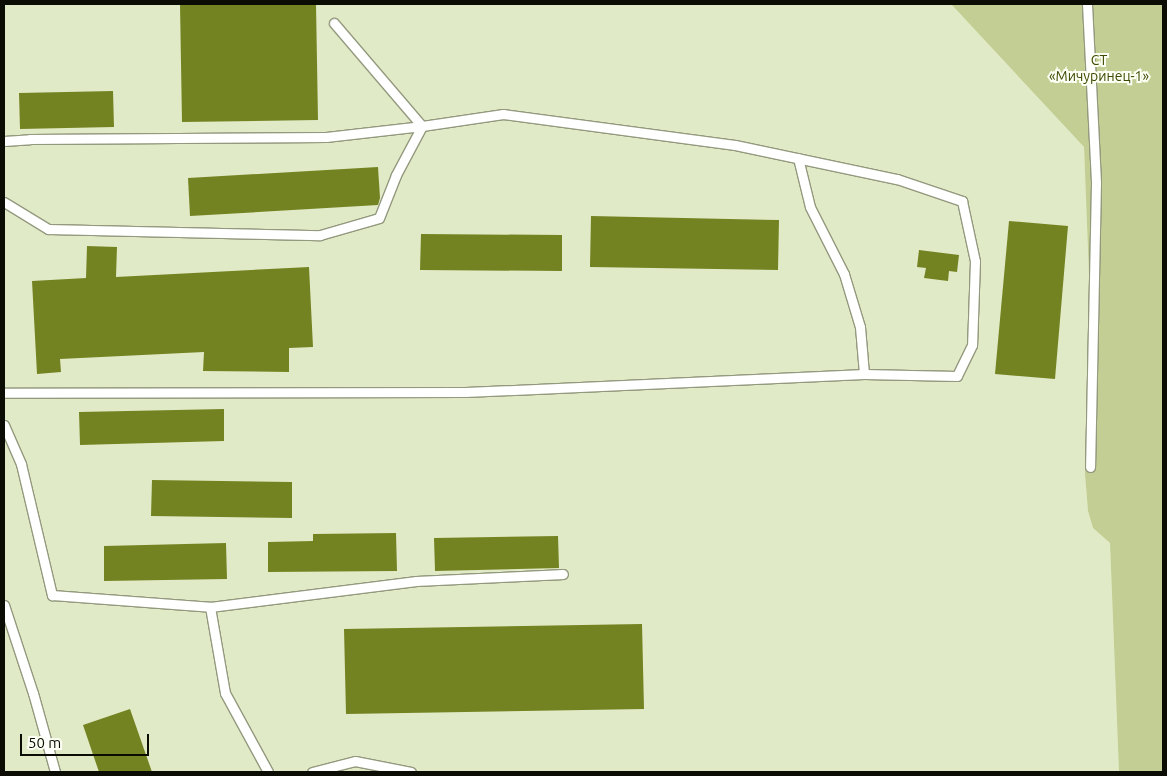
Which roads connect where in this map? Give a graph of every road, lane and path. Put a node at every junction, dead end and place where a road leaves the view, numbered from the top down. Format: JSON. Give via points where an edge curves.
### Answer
{"nodes":[{"id":1,"x":1087,"y":4,"type":"edge"},
{"id":2,"x":334,"y":22,"type":"dead end"},
{"id":3,"x":422,"y":126,"type":"junction"},
{"id":4,"x":4,"y":141,"type":"edge"},
{"id":5,"x":798,"y":158,"type":"junction"},
{"id":6,"x":4,"y":202,"type":"edge"},
{"id":7,"x":864,"y":374,"type":"junction"},
{"id":8,"x":4,"y":393,"type":"edge"},
{"id":9,"x":4,"y":425,"type":"edge"},
{"id":10,"x":1090,"y":467,"type":"dead end"},
{"id":11,"x":563,"y":574,"type":"dead end"},
{"id":12,"x":4,"y":606,"type":"edge"},
{"id":13,"x":210,"y":607,"type":"junction"},
{"id":14,"x":55,"y":772,"type":"edge"},
{"id":15,"x":268,"y":772,"type":"edge"},
{"id":16,"x":312,"y":772,"type":"edge"},
{"id":17,"x":411,"y":772,"type":"edge"}],
"edges":[{"from":1,"to":10,"type":"lane","via":[[1096,182]]},
{"from":2,"to":3,"type":"lane"},
{"from":3,"to":4,"type":"lane","via":[[326,137]]},
{"from":3,"to":5,"type":"lane","via":[[504,114],[735,145]]},
{"from":3,"to":6,"type":"lane","via":[[396,175],[379,218],[320,235],[48,229]]},
{"from":5,"to":7,"type":"lane","via":[[810,207],[844,274],[860,327]]},
{"from":5,"to":7,"type":"lane","via":[[897,179],[962,201],[975,261],[972,346],[958,376]]},
{"from":7,"to":8,"type":"lane","via":[[465,392]]},
{"from":9,"to":13,"type":"lane","via":[[21,464],[52,595]]},
{"from":11,"to":13,"type":"lane","via":[[416,582]]},
{"from":12,"to":14,"type":"lane"},
{"from":13,"to":15,"type":"lane","via":[[225,693]]},
{"from":16,"to":17,"type":"lane","via":[[355,760]]}]}
